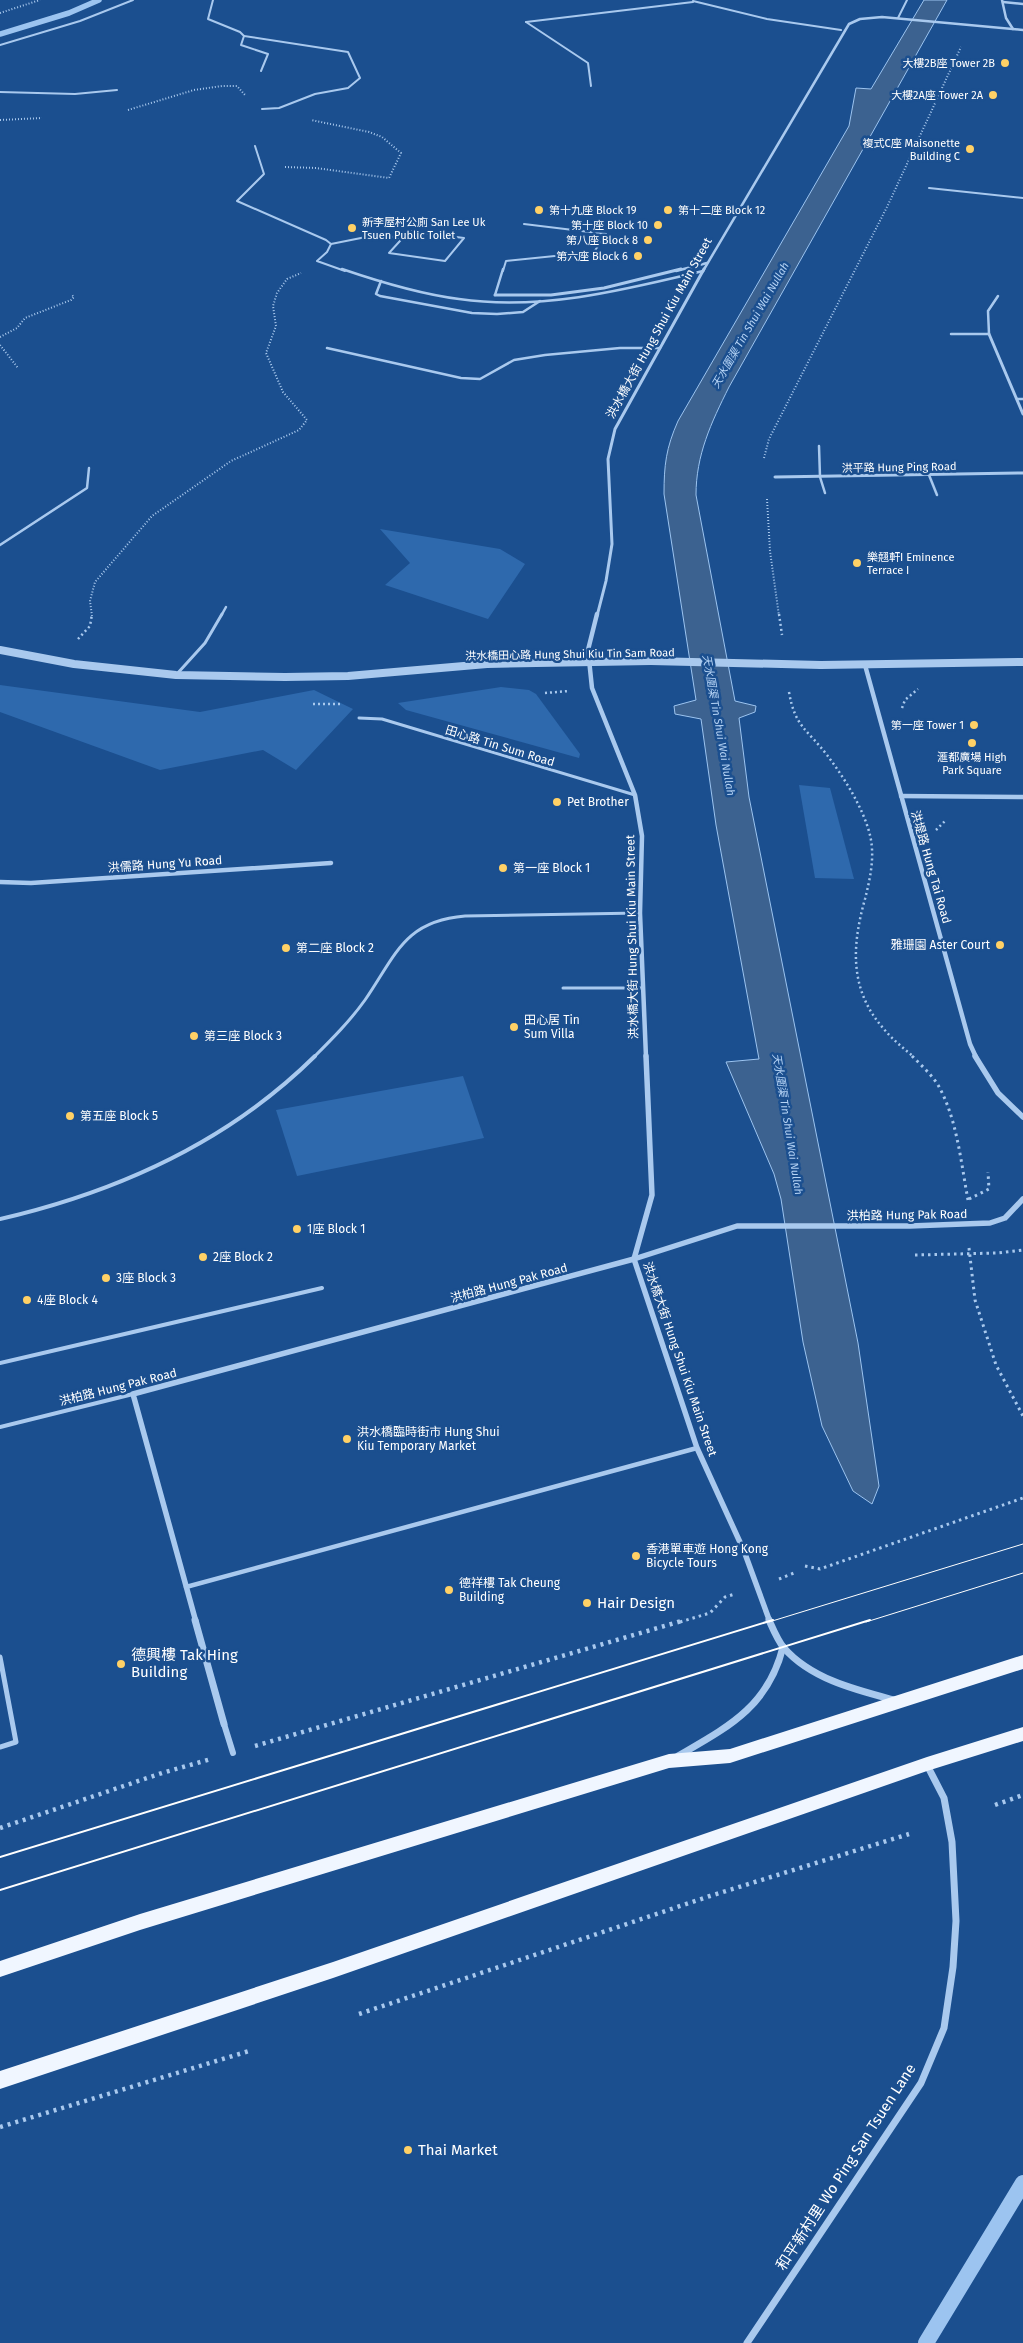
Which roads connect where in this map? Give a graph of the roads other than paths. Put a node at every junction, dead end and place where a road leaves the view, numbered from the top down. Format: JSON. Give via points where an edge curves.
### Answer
{"nodes":[{"id":1,"x":133,"y":0,"type":"edge"},
{"id":2,"x":213,"y":0,"type":"edge"},
{"id":3,"x":907,"y":0,"type":"edge"},
{"id":4,"x":693,"y":1,"type":"edge"},
{"id":5,"x":1002,"y":1,"type":"edge"},
{"id":6,"x":1023,"y":4,"type":"edge"},
{"id":7,"x":898,"y":18,"type":"junction"},
{"id":8,"x":1013,"y":29,"type":"junction"},
{"id":9,"x":842,"y":30,"type":"junction"},
{"id":10,"x":1023,"y":30,"type":"edge"},
{"id":11,"x":244,"y":36,"type":"junction"},
{"id":12,"x":0,"y":45,"type":"edge"},
{"id":13,"x":261,"y":71,"type":"dead end"},
{"id":14,"x":591,"y":86,"type":"dead end"},
{"id":15,"x":117,"y":90,"type":"dead end"},
{"id":16,"x":0,"y":92,"type":"edge"},
{"id":17,"x":262,"y":109,"type":"road end"},
{"id":18,"x":255,"y":146,"type":"dead end"},
{"id":19,"x":929,"y":188,"type":"dead end"},
{"id":20,"x":1023,"y":198,"type":"edge"},
{"id":21,"x":524,"y":224,"type":"dead end"},
{"id":22,"x":402,"y":238,"type":"junction"},
{"id":23,"x":330,"y":244,"type":"junction"},
{"id":24,"x":707,"y":263,"type":"junction"},
{"id":25,"x":703,"y":270,"type":"junction"},
{"id":26,"x":381,"y":282,"type":"junction"},
{"id":27,"x":495,"y":295,"type":"joint"},
{"id":28,"x":998,"y":296,"type":"dead end"},
{"id":29,"x":540,"y":301,"type":"junction"},
{"id":30,"x":951,"y":334,"type":"dead end"},
{"id":31,"x":989,"y":334,"type":"junction"},
{"id":32,"x":327,"y":348,"type":"dead end"},
{"id":33,"x":660,"y":348,"type":"junction"},
{"id":34,"x":1017,"y":399,"type":"junction"},
{"id":35,"x":1023,"y":399,"type":"edge"},
{"id":36,"x":1023,"y":414,"type":"edge"},
{"id":37,"x":819,"y":446,"type":"dead end"},
{"id":38,"x":89,"y":468,"type":"dead end"},
{"id":39,"x":1023,"y":473,"type":"edge"},
{"id":40,"x":930,"y":475,"type":"junction"},
{"id":41,"x":775,"y":477,"type":"dead end"},
{"id":42,"x":820,"y":477,"type":"junction"},
{"id":43,"x":826,"y":493,"type":"dead end"},
{"id":44,"x":937,"y":495,"type":"dead end"},
{"id":45,"x":0,"y":545,"type":"edge"},
{"id":46,"x":226,"y":606,"type":"dead end"},
{"id":47,"x":0,"y":650,"type":"edge"},
{"id":48,"x":589,"y":661,"type":"junction"},
{"id":49,"x":1023,"y":662,"type":"edge"},
{"id":50,"x":865,"y":665,"type":"junction"},
{"id":51,"x":176,"y":675,"type":"junction"},
{"id":52,"x":359,"y":718,"type":"dead end"},
{"id":53,"x":635,"y":796,"type":"junction"},
{"id":54,"x":901,"y":796,"type":"junction"},
{"id":55,"x":1023,"y":797,"type":"edge"},
{"id":56,"x":331,"y":863,"type":"dead end"},
{"id":57,"x":0,"y":882,"type":"edge"},
{"id":58,"x":640,"y":913,"type":"junction"},
{"id":59,"x":563,"y":988,"type":"dead end"},
{"id":60,"x":643,"y":988,"type":"junction"},
{"id":61,"x":1023,"y":1117,"type":"edge"},
{"id":62,"x":1023,"y":1199,"type":"edge"},
{"id":63,"x":0,"y":1219,"type":"edge"},
{"id":64,"x":634,"y":1259,"type":"junction"},
{"id":65,"x":322,"y":1288,"type":"dead end"},
{"id":66,"x":0,"y":1363,"type":"edge"},
{"id":67,"x":133,"y":1394,"type":"junction"},
{"id":68,"x":0,"y":1427,"type":"edge"},
{"id":69,"x":697,"y":1448,"type":"junction"},
{"id":70,"x":186,"y":1587,"type":"junction"},
{"id":71,"x":783,"y":1647,"type":"junction"},
{"id":72,"x":0,"y":1657,"type":"edge"},
{"id":73,"x":1023,"y":1662,"type":"edge"},
{"id":74,"x":902,"y":1701,"type":"junction"},
{"id":75,"x":224,"y":1724,"type":"joint"},
{"id":76,"x":1023,"y":1734,"type":"edge"},
{"id":77,"x":0,"y":1747,"type":"edge"},
{"id":78,"x":233,"y":1753,"type":"road end"},
{"id":79,"x":669,"y":1762,"type":"junction"},
{"id":80,"x":926,"y":1764,"type":"junction"},
{"id":81,"x":0,"y":1969,"type":"edge"},
{"id":82,"x":0,"y":2080,"type":"edge"},
{"id":83,"x":746,"y":2343,"type":"edge"}],
"edges":[{"from":1,"to":12,"type":"lane","via":[[80,21]]},
{"from":2,"to":11,"type":"lane","via":[[208,19]]},
{"from":3,"to":7,"type":"lane"},
{"from":4,"to":9,"type":"lane","via":[[797,26]]},
{"from":4,"to":14,"type":"lane","via":[[526,22],[588,62]]},
{"from":5,"to":6,"type":"street"},
{"from":5,"to":8,"type":"street"},
{"from":7,"to":8,"type":"street"},
{"from":7,"to":9,"type":"street","via":[[869,17],[851,22]]},
{"from":8,"to":10,"type":"street"},
{"from":9,"to":24,"type":"street","name":"洪水橋大街 Hung Shui Kiu Main Street","via":[[838,43]]},
{"from":11,"to":13,"type":"lane","via":[[240,46],[268,54]]},
{"from":11,"to":17,"type":"lane","via":[[348,52],[360,78],[348,88],[314,94],[279,108]]},
{"from":15,"to":16,"type":"lane","via":[[75,94]]},
{"from":18,"to":23,"type":"lane","via":[[264,174],[237,201]]},
{"from":19,"to":20,"type":"lane"},
{"from":21,"to":27,"type":"lane","via":[[606,234],[594,252],[506,260]]},
{"from":22,"to":22,"type":"lane","via":[[389,253],[445,260],[464,238],[409,231]]},
{"from":22,"to":23,"type":"lane","via":[[376,235]]},
{"from":23,"to":26,"type":"lane","via":[[317,261]]},
{"from":24,"to":25,"type":"street","name":"洪水橋大街 Hung Shui Kiu Main Street"},
{"from":24,"to":27,"type":"street","via":[[595,290],[551,295]]},
{"from":25,"to":29,"type":"lane","via":[[610,294]]},
{"from":25,"to":33,"type":"street","name":"洪水橋大街 Hung Shui Kiu Main Street"},
{"from":26,"to":29,"type":"lane","via":[[448,298]]},
{"from":26,"to":29,"type":"lane","via":[[376,290],[380,296],[472,313],[523,312]]},
{"from":28,"to":31,"type":"lane","via":[[988,312]]},
{"from":30,"to":31,"type":"lane"},
{"from":31,"to":34,"type":"street"},
{"from":32,"to":33,"type":"lane","via":[[461,378],[480,379],[514,360],[620,348]]},
{"from":33,"to":48,"type":"street","name":"洪水橋大街 Hung Shui Kiu Main Street","via":[[615,429],[608,459],[612,544],[588,650]]},
{"from":34,"to":35,"type":"lane"},
{"from":34,"to":36,"type":"street"},
{"from":37,"to":42,"type":"lane"},
{"from":38,"to":45,"type":"lane","via":[[87,488]]},
{"from":39,"to":40,"type":"street","name":"洪平路 Hung Ping Road"},
{"from":40,"to":42,"type":"street","name":"洪平路 Hung Ping Road"},
{"from":40,"to":44,"type":"lane"},
{"from":41,"to":42,"type":"street","name":"洪平路 Hung Ping Road"},
{"from":42,"to":43,"type":"lane"},
{"from":46,"to":51,"type":"lane","via":[[204,643]]},
{"from":47,"to":51,"type":"street","name":"洪水橋田心路 Hung Shui Kiu Tin Sam Road","via":[[74,664]]},
{"from":48,"to":50,"type":"street","name":"洪水橋田心路 Hung Shui Kiu Tin Sam Road","bridge":true},
{"from":48,"to":51,"type":"street","name":"洪水橋田心路 Hung Shui Kiu Tin Sam Road","via":[[487,664],[348,676]]},
{"from":48,"to":53,"type":"street","name":"洪水橋大街 Hung Shui Kiu Main Street","via":[[592,688]]},
{"from":49,"to":50,"type":"street","name":"洪水橋田心路 Hung Shui Kiu Tin Sam Road"},
{"from":50,"to":54,"type":"street","name":"洪堤路 Hung Tai Road"},
{"from":52,"to":53,"type":"lane","name":"田心路 Tin Sum Road","via":[[382,719]]},
{"from":53,"to":58,"type":"street","name":"洪水橋大街 Hung Shui Kiu Main Street","via":[[642,836]]},
{"from":54,"to":55,"type":"street"},
{"from":54,"to":61,"type":"street","name":"洪堤路 Hung Tai Road","via":[[970,1044],[982,1073],[1003,1101]]},
{"from":56,"to":57,"type":"street","name":"洪儒路 Hung Yu Road","via":[[31,883]]},
{"from":58,"to":60,"type":"street","name":"洪水橋大街 Hung Shui Kiu Main Street"},
{"from":58,"to":63,"type":"lane","via":[[465,916],[431,922],[407,939],[368,995],[330,1041],[262,1101],[223,1130],[126,1179]]},
{"from":59,"to":60,"type":"lane"},
{"from":60,"to":64,"type":"street","name":"洪水橋大街 Hung Shui Kiu Main Street","via":[[652,1194]]},
{"from":62,"to":64,"type":"street","name":"洪柏路 Hung Pak Road","via":[[1005,1218],[990,1223],[737,1226]]},
{"from":64,"to":67,"type":"street","name":"洪柏路 Hung Pak Road"},
{"from":64,"to":69,"type":"street","name":"洪水橋大街 Hung Shui Kiu Main Street"},
{"from":65,"to":66,"type":"lane"},
{"from":67,"to":68,"type":"lane","name":"洪柏路 Hung Pak Road"},
{"from":67,"to":70,"type":"street"},
{"from":69,"to":70,"type":"street"},
{"from":69,"to":71,"type":"street","name":"洪水橋大街 Hung Shui Kiu Main Street"},
{"from":70,"to":75,"type":"street"},
{"from":71,"to":74,"type":"street","name":"洪水橋大街 Hung Shui Kiu Main Street","via":[[803,1665],[830,1680]]},
{"from":71,"to":79,"type":"street","via":[[777,1669],[761,1696],[731,1725]]},
{"from":72,"to":77,"type":"lane","via":[[16,1742]]},
{"from":73,"to":74,"type":"main road"},
{"from":74,"to":79,"type":"main road","via":[[730,1756]]},
{"from":75,"to":78,"type":"street"},
{"from":76,"to":80,"type":"main road"},
{"from":79,"to":81,"type":"main road","via":[[140,1922]]},
{"from":80,"to":82,"type":"main road","via":[[332,1970]]},
{"from":80,"to":83,"type":"street","name":"和平新村里 Wo Ping San Tsuen Lane","via":[[944,1798],[952,1842],[956,1921],[944,2028],[921,2084]]}]}
